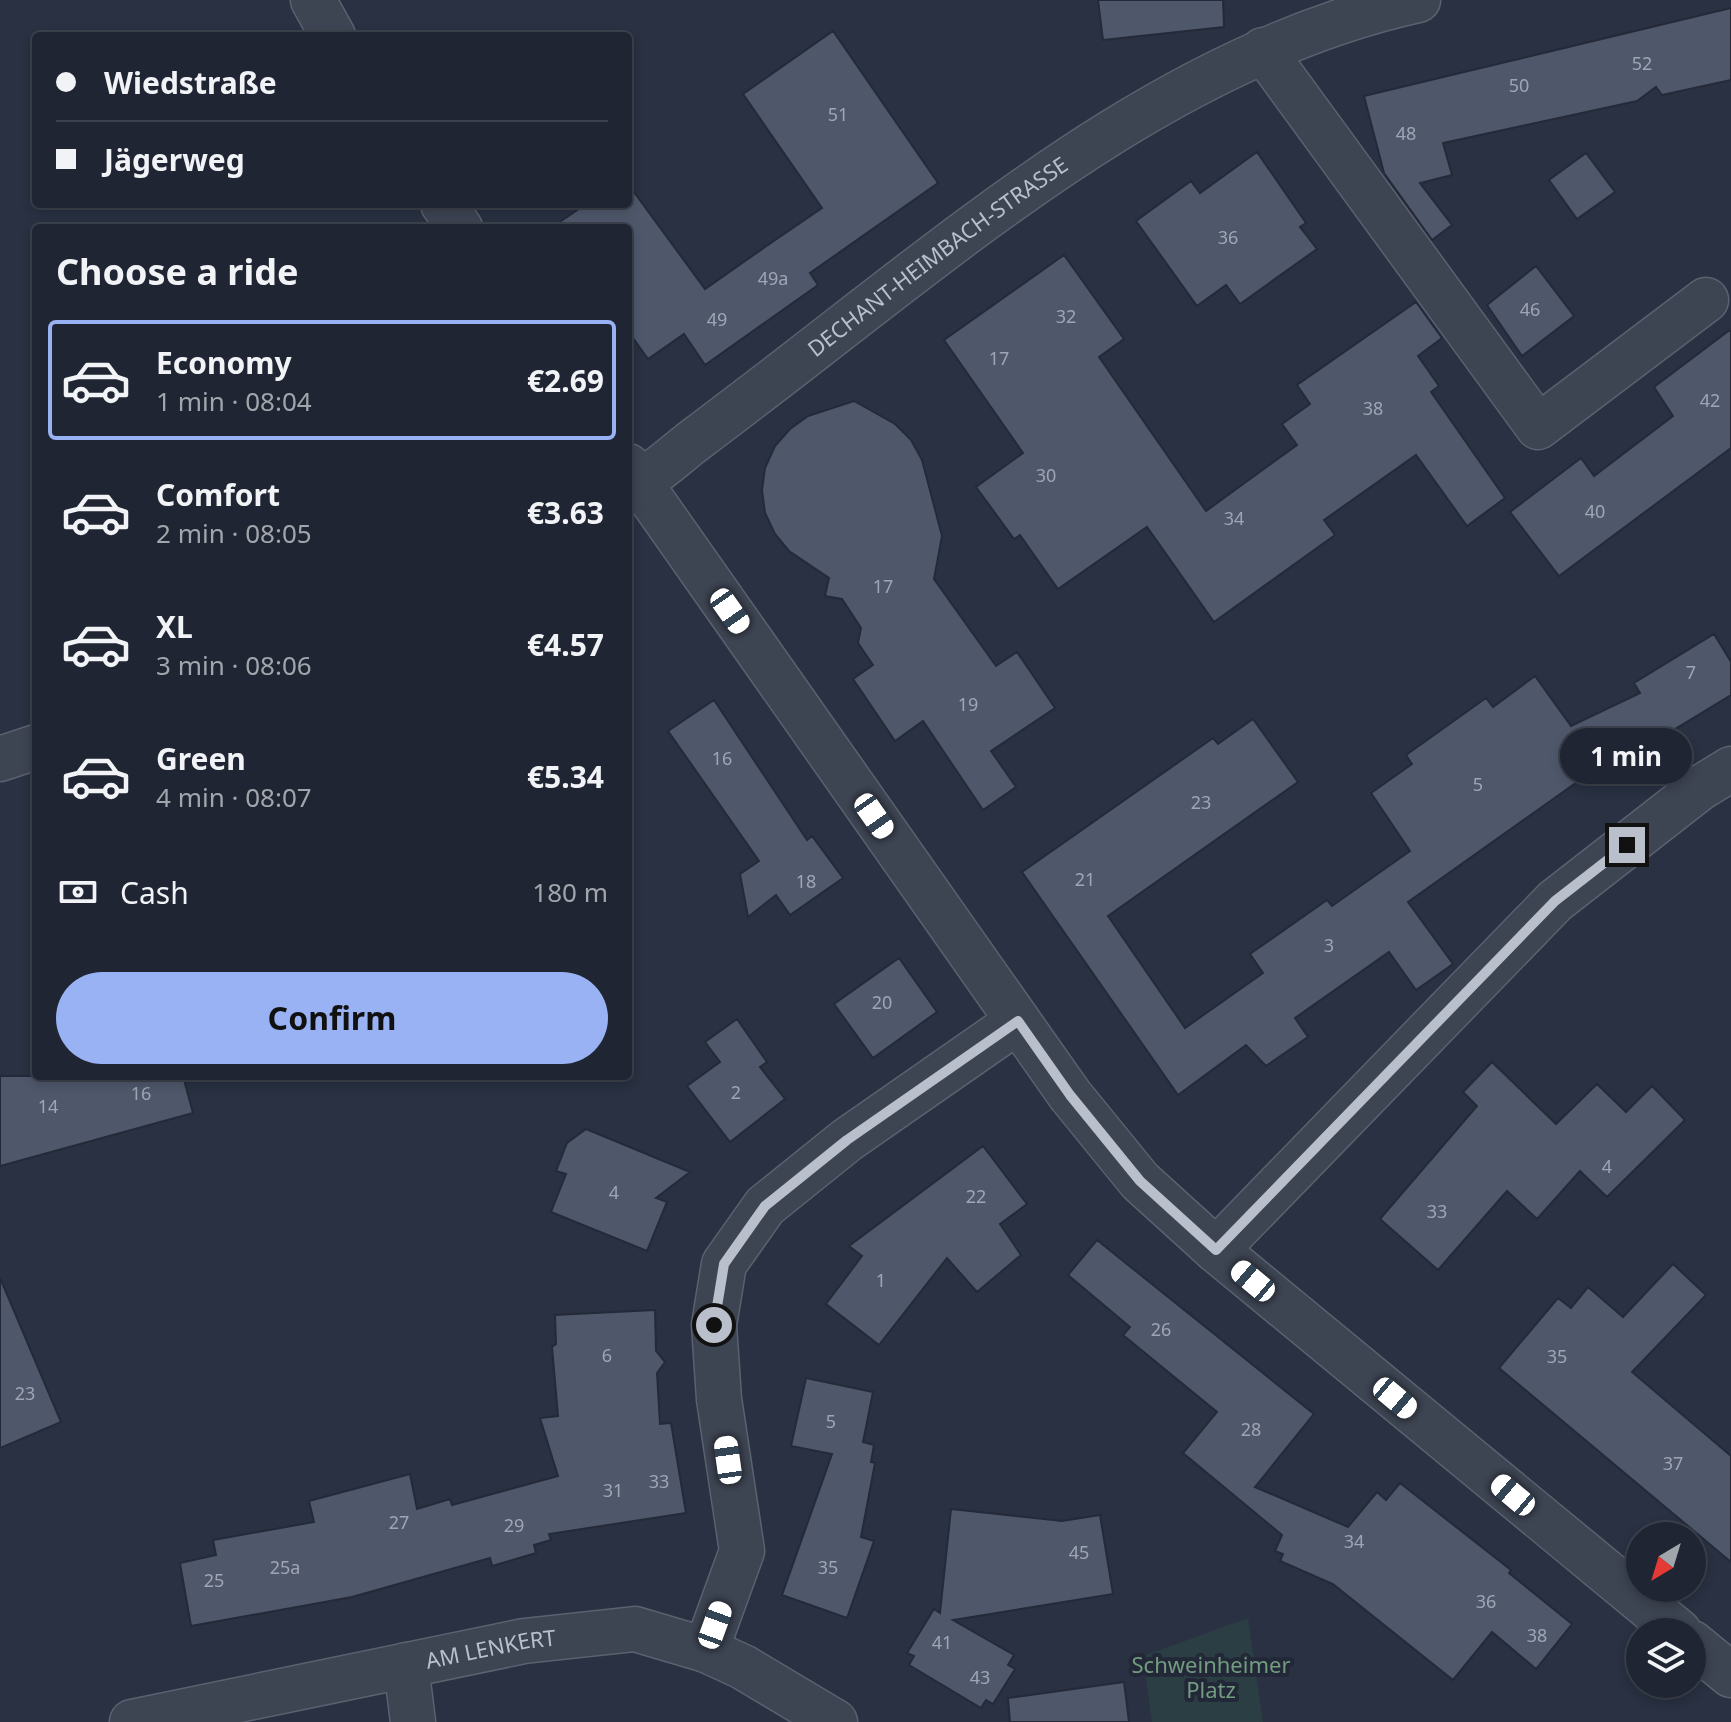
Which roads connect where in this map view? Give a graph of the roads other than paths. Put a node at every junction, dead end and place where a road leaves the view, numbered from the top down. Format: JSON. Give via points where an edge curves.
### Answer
{"nodes":[{"id":1,"x":313,"y":0,"type":"edge"},
{"id":2,"x":1418,"y":0,"type":"edge"},
{"id":3,"x":331,"y":32,"type":"edge"},
{"id":4,"x":1263,"y":50,"type":"junction"},
{"id":5,"x":1706,"y":300,"type":"dead end"},
{"id":6,"x":632,"y":479,"type":"edge"},
{"id":7,"x":32,"y":748,"type":"edge"},
{"id":8,"x":0,"y":759,"type":"edge"},
{"id":9,"x":1731,"y":769,"type":"edge"},
{"id":10,"x":1018,"y":1021,"type":"junction"},
{"id":11,"x":1216,"y":1250,"type":"junction"},
{"id":12,"x":1662,"y":1618,"type":"edge"},
{"id":13,"x":706,"y":1650,"type":"junction"},
{"id":14,"x":1706,"y":1654,"type":"edge"},
{"id":15,"x":406,"y":1665,"type":"junction"},
{"id":16,"x":1731,"y":1675,"type":"edge"},
{"id":17,"x":142,"y":1721,"type":"edge"},
{"id":18,"x":413,"y":1722,"type":"edge"},
{"id":19,"x":835,"y":1722,"type":"edge"}],
"edges":[{"from":1,"to":3,"type":"street"},
{"from":2,"to":4,"type":"street","name":"DECHANT-HEIMBACH-STRASSE","via":[[1313,29]]},
{"from":4,"to":5,"type":"street","via":[[1538,427]]},
{"from":4,"to":6,"type":"street","name":"DECHANT-HEIMBACH-STRASSE","via":[[1181,91],[1083,152]]},
{"from":6,"to":10,"type":"street"},
{"from":7,"to":8,"type":"street"},
{"from":9,"to":11,"type":"street","via":[[1555,901]]},
{"from":10,"to":11,"type":"street","via":[[1140,1181]]},
{"from":10,"to":13,"type":"street","via":[[847,1140],[765,1206],[724,1264],[714,1325],[719,1399],[742,1551]]},
{"from":11,"to":12,"type":"street"},
{"from":13,"to":15,"type":"street","name":"AM LENKERT","via":[[635,1629],[524,1641]]},
{"from":13,"to":19,"type":"street","name":"AM LENKERT"},
{"from":14,"to":16,"type":"street"},
{"from":15,"to":17,"type":"street","name":"AM LENKERT"},
{"from":15,"to":18,"type":"street"}]}
